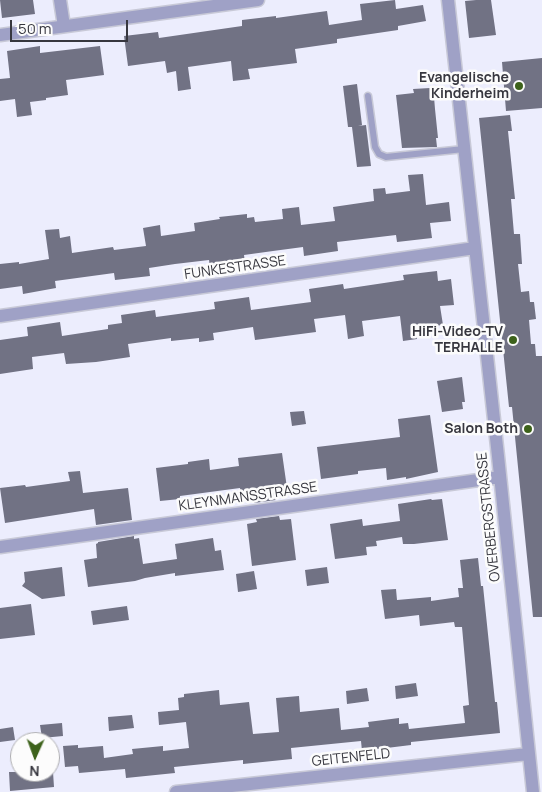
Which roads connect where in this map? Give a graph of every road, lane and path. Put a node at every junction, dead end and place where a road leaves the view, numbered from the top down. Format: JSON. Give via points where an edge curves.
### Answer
{"nodes":[{"id":1,"x":60,"y":0,"type":"edge"},
{"id":2,"x":258,"y":0,"type":"edge"},
{"id":3,"x":448,"y":0,"type":"edge"},
{"id":4,"x":64,"y":26,"type":"junction"},
{"id":5,"x":0,"y":35,"type":"edge"},
{"id":6,"x":368,"y":96,"type":"dead end"},
{"id":7,"x":464,"y":149,"type":"junction"},
{"id":8,"x":475,"y":248,"type":"junction"},
{"id":9,"x":0,"y":316,"type":"edge"},
{"id":10,"x":500,"y":477,"type":"junction"},
{"id":11,"x":0,"y":547,"type":"edge"},
{"id":12,"x":528,"y":754,"type":"junction"},
{"id":13,"x":176,"y":792,"type":"edge"},
{"id":14,"x":533,"y":792,"type":"edge"}],
"edges":[{"from":1,"to":4,"type":"street"},
{"from":2,"to":4,"type":"street"},
{"from":3,"to":7,"type":"street","name":"OVERBERGSTRASSE"},
{"from":4,"to":5,"type":"street"},
{"from":6,"to":7,"type":"lane","via":[[375,147],[379,154],[386,157]]},
{"from":7,"to":8,"type":"street","name":"OVERBERGSTRASSE"},
{"from":8,"to":9,"type":"street","name":"FUNKESTRASSE"},
{"from":8,"to":10,"type":"street","name":"OVERBERGSTRASSE"},
{"from":10,"to":11,"type":"street","name":"KLEYNMANSSTRASSE"},
{"from":10,"to":12,"type":"street","name":"OVERBERGSTRASSE"},
{"from":12,"to":13,"type":"street","name":"GEITENFELD"},
{"from":12,"to":14,"type":"street","name":"OVERBERGSTRASSE"}]}
